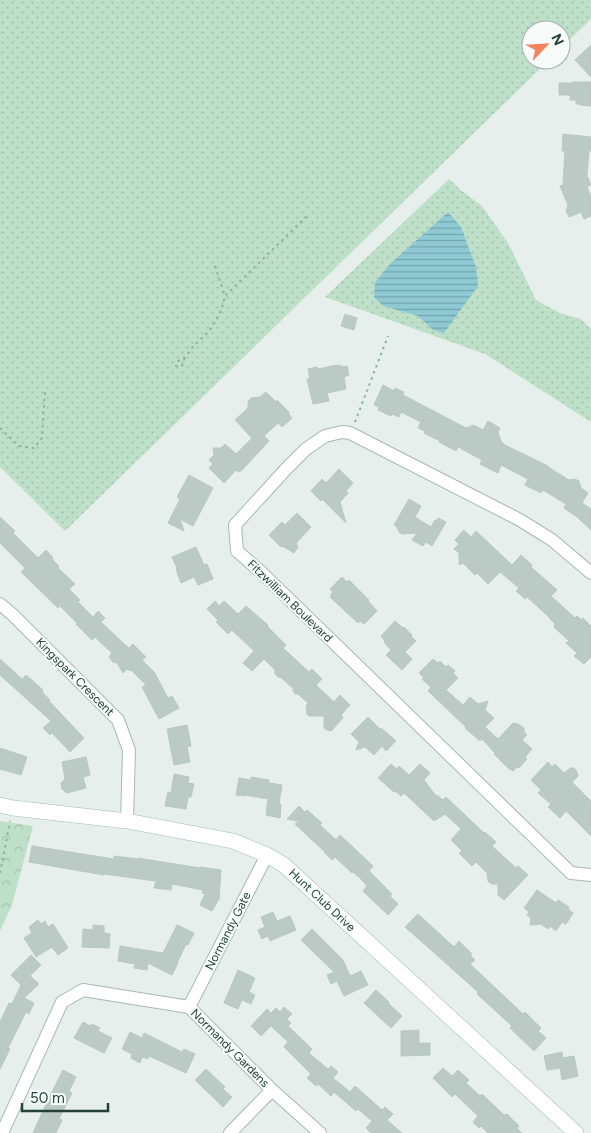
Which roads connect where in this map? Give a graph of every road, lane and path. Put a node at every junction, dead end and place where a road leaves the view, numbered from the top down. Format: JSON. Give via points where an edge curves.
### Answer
{"nodes":[{"id":1,"x":308,"y":215,"type":"dead end"},
{"id":2,"x":215,"y":266,"type":"dead end"},
{"id":3,"x":225,"y":296,"type":"junction"},
{"id":4,"x":388,"y":336,"type":"dead end"},
{"id":5,"x":184,"y":358,"type":"dead end"},
{"id":6,"x":45,"y":390,"type":"dead end"},
{"id":7,"x":0,"y":428,"type":"edge"},
{"id":8,"x":350,"y":433,"type":"junction"},
{"id":9,"x":591,"y":573,"type":"edge"},
{"id":10,"x":0,"y":604,"type":"edge"},
{"id":11,"x":6,"y":806,"type":"edge"},
{"id":12,"x":127,"y":821,"type":"junction"},
{"id":13,"x":268,"y":855,"type":"junction"},
{"id":14,"x":0,"y":873,"type":"edge"},
{"id":15,"x":591,"y":875,"type":"edge"},
{"id":16,"x":189,"y":1008,"type":"junction"},
{"id":17,"x":272,"y":1090,"type":"junction"},
{"id":18,"x":2,"y":1133,"type":"edge"},
{"id":19,"x":230,"y":1133,"type":"edge"},
{"id":20,"x":320,"y":1133,"type":"edge"},
{"id":21,"x":576,"y":1133,"type":"edge"}],
"edges":[{"from":1,"to":3,"type":"path"},
{"from":2,"to":3,"type":"path"},
{"from":3,"to":5,"type":"path","via":[[207,334]]},
{"from":4,"to":8,"type":"path"},
{"from":6,"to":7,"type":"path","via":[[42,438],[34,448],[19,446]]},
{"from":8,"to":9,"type":"street","via":[[528,525],[552,540]]},
{"from":8,"to":15,"type":"street","name":"Fitzwilliam Boulevard","via":[[325,436],[286,469],[235,525],[237,551],[571,873]]},
{"from":10,"to":12,"type":"street","name":"Kingspark Crescent","via":[[118,720],[129,750]]},
{"from":11,"to":12,"type":"street","name":"Hunt Club Drive"},
{"from":11,"to":14,"type":"path"},
{"from":12,"to":13,"type":"street","name":"Hunt Club Drive","via":[[233,841]]},
{"from":13,"to":16,"type":"street","name":"Normandy Gate"},
{"from":13,"to":21,"type":"street","name":"Hunt Club Drive","via":[[284,865]]},
{"from":16,"to":17,"type":"street","name":"Normandy Gardens"},
{"from":16,"to":18,"type":"street","name":"Normandy Gardens","via":[[83,990],[62,1002]]},
{"from":17,"to":19,"type":"street"},
{"from":17,"to":20,"type":"street","name":"Normandy Gardens"}]}
